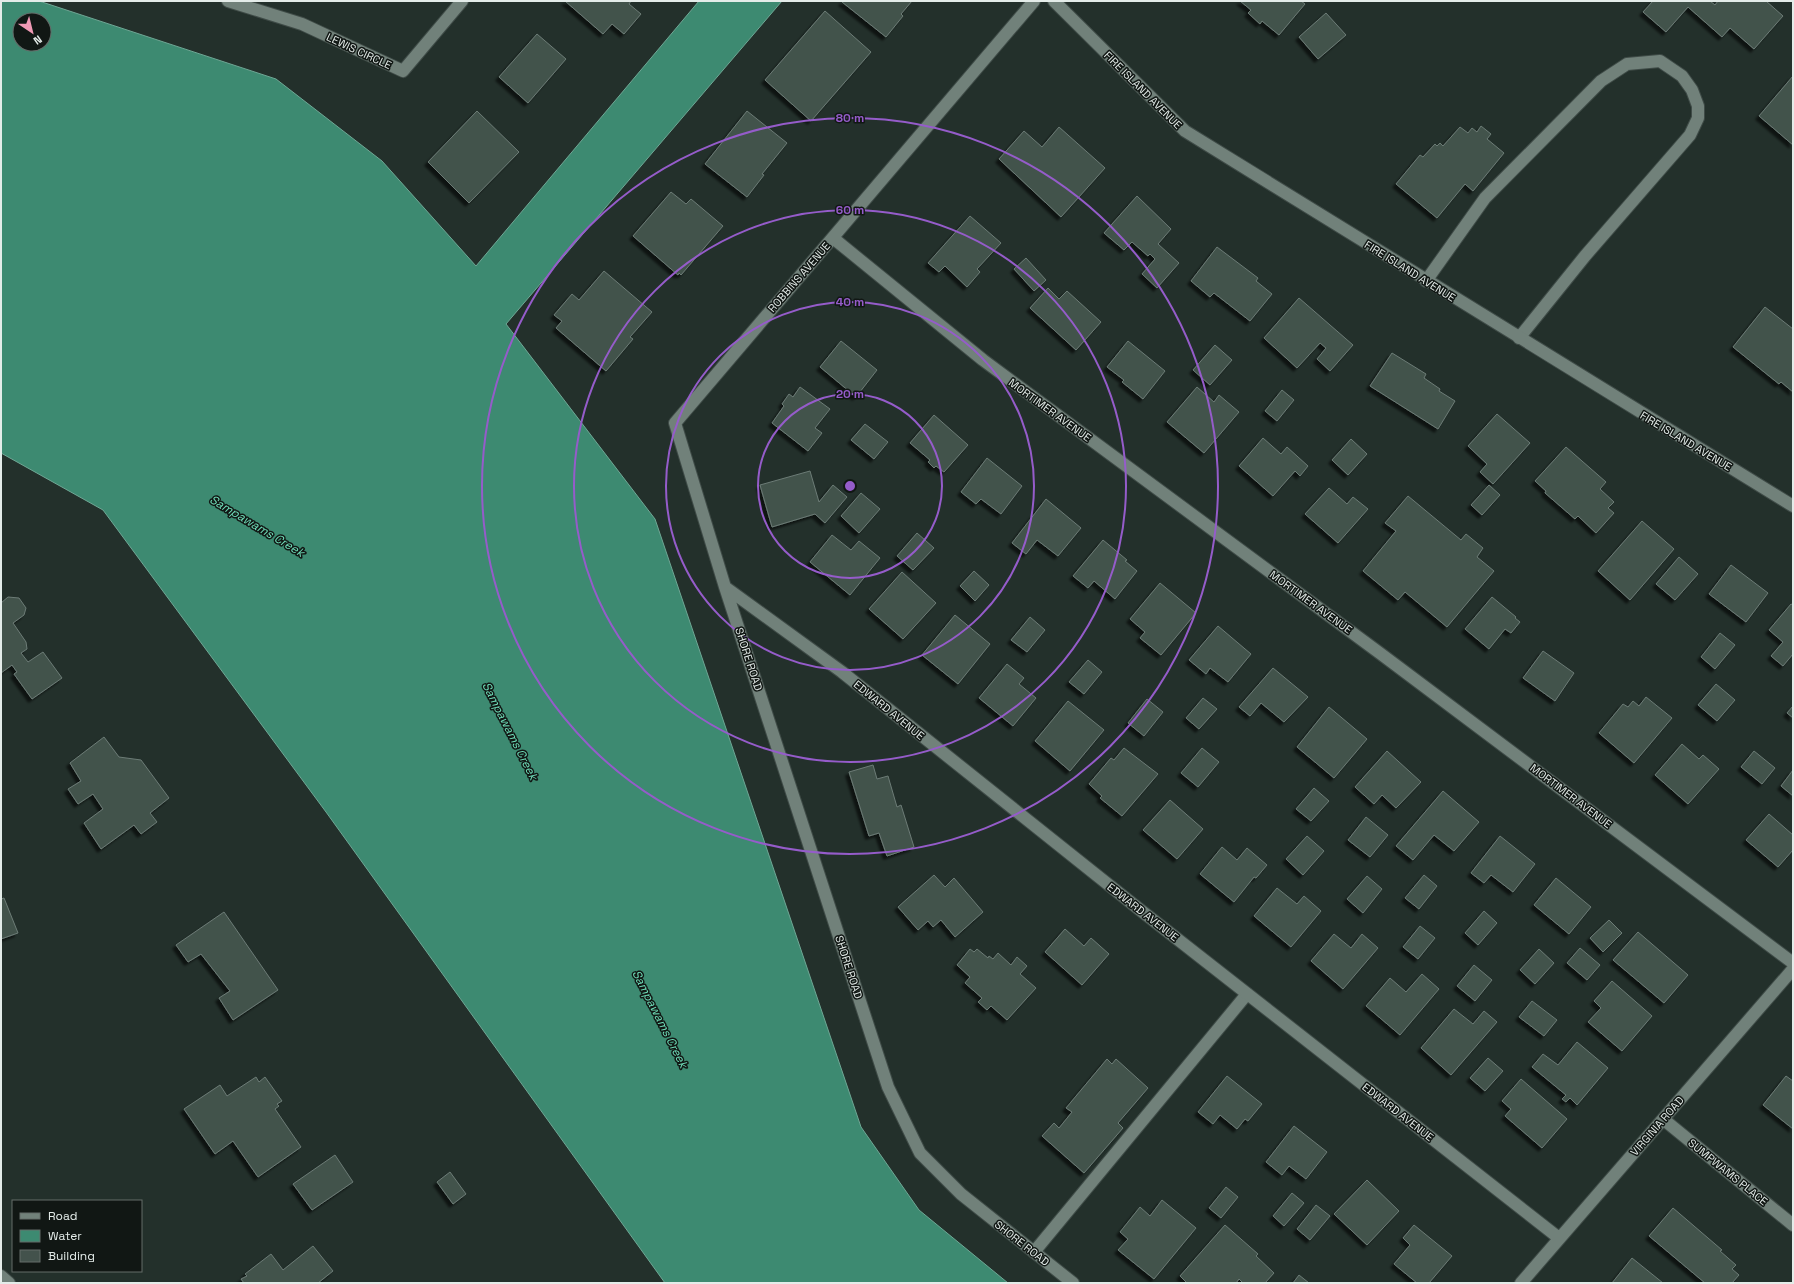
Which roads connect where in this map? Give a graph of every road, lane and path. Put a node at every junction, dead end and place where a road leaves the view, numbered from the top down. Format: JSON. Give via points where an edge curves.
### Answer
{"nodes":[{"id":1,"x":228,"y":1,"type":"edge"},
{"id":2,"x":462,"y":1,"type":"edge"},
{"id":3,"x":1034,"y":1,"type":"edge"},
{"id":4,"x":1054,"y":1,"type":"edge"},
{"id":5,"x":833,"y":238,"type":"junction"},
{"id":6,"x":1426,"y":281,"type":"junction"},
{"id":7,"x":1519,"y":338,"type":"junction"},
{"id":8,"x":1793,"y":506,"type":"edge"},
{"id":9,"x":725,"y":587,"type":"junction"},
{"id":10,"x":1793,"y":963,"type":"edge"},
{"id":11,"x":1793,"y":969,"type":"edge"},
{"id":12,"x":1247,"y":994,"type":"junction"},
{"id":13,"x":1663,"y":1119,"type":"junction"},
{"id":14,"x":1793,"y":1224,"type":"edge"},
{"id":15,"x":1559,"y":1238,"type":"junction"},
{"id":16,"x":1034,"y":1252,"type":"junction"},
{"id":17,"x":1,"y":1276,"type":"edge"},
{"id":18,"x":9,"y":1283,"type":"edge"},
{"id":19,"x":1073,"y":1283,"type":"edge"},
{"id":20,"x":1521,"y":1283,"type":"edge"}],
"edges":[{"from":1,"to":2,"type":"street","name":"LEWIS CIRCLE","via":[[302,24],[403,71]]},
{"from":3,"to":5,"type":"street","name":"ROBBINS AVENUE"},
{"from":4,"to":6,"type":"street","name":"FIRE ISLAND AVENUE","via":[[1185,131]]},
{"from":5,"to":9,"type":"street","name":"ROBBINS AVENUE","via":[[675,423]]},
{"from":5,"to":10,"type":"street","name":"MORTIMER AVENUE","via":[[982,360],[1382,654]]},
{"from":6,"to":7,"type":"street","name":"FIRE ISLAND AVENUE"},
{"from":6,"to":7,"type":"street","via":[[1485,198],[1601,81],[1627,64],[1660,61],[1682,76],[1692,90],[1698,106],[1698,118],[1690,134],[1585,256]]},
{"from":7,"to":8,"type":"street","name":"FIRE ISLAND AVENUE"},
{"from":9,"to":12,"type":"street","name":"EDWARD AVENUE","via":[[842,672]]},
{"from":9,"to":16,"type":"street","name":"SHORE ROAD","via":[[888,1087],[920,1153],[961,1194]]},
{"from":11,"to":13,"type":"street","name":"VIRGINIA ROAD"},
{"from":12,"to":15,"type":"street","name":"EDWARD AVENUE"},
{"from":12,"to":16,"type":"street"},
{"from":13,"to":14,"type":"street","name":"SUMPWAMS PLACE"},
{"from":13,"to":15,"type":"street","name":"VIRGINIA ROAD"},
{"from":15,"to":20,"type":"street","name":"VIRGINIA ROAD"},
{"from":16,"to":19,"type":"street","name":"SHORE ROAD"},
{"from":17,"to":18,"type":"street"}]}
